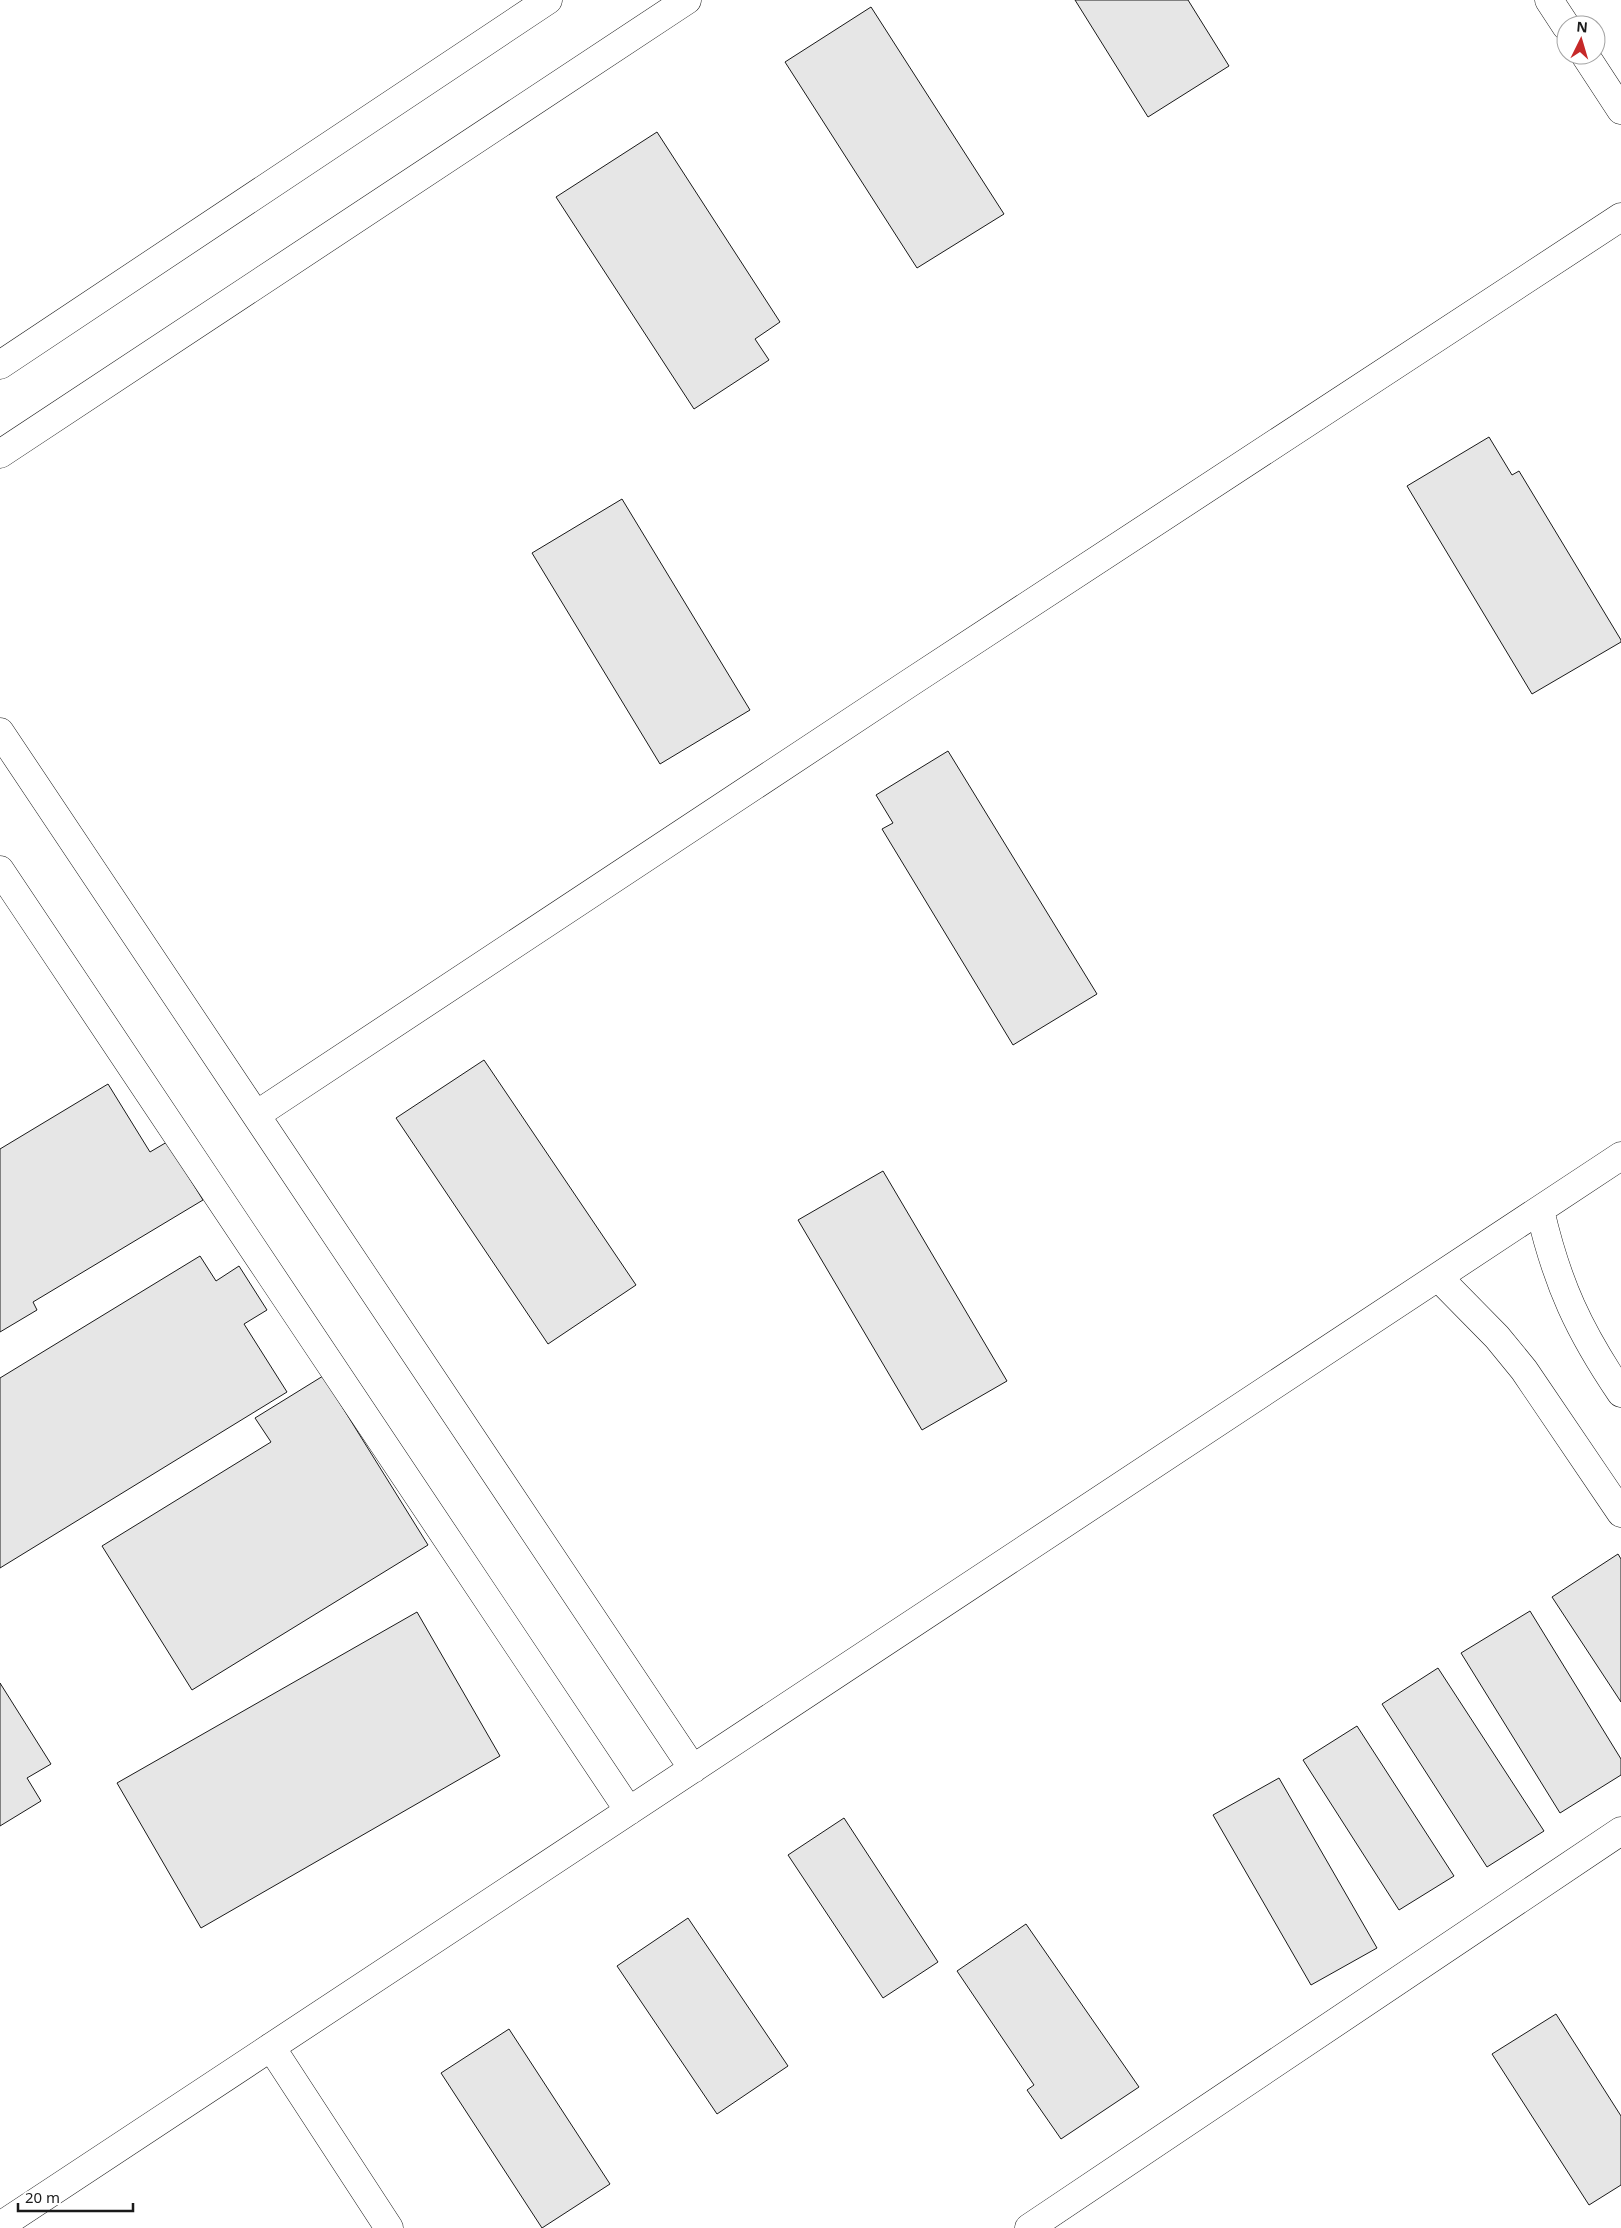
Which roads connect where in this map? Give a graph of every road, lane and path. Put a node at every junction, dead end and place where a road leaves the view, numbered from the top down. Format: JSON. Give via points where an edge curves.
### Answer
{"nodes":[{"id":1,"x":548,"y":0,"type":"edge"},
{"id":2,"x":687,"y":0,"type":"edge"},
{"id":3,"x":1549,"y":0,"type":"edge"},
{"id":4,"x":1559,"y":15,"type":"edge"},
{"id":5,"x":1592,"y":65,"type":"edge"},
{"id":6,"x":1621,"y":110,"type":"edge"},
{"id":7,"x":1621,"y":217,"type":"edge"},
{"id":8,"x":0,"y":365,"type":"edge"},
{"id":9,"x":0,"y":454,"type":"edge"},
{"id":10,"x":0,"y":732,"type":"edge"},
{"id":11,"x":0,"y":870,"type":"edge"},
{"id":12,"x":256,"y":1115,"type":"junction"},
{"id":13,"x":1621,"y":1156,"type":"edge"},
{"id":14,"x":1540,"y":1210,"type":"junction"},
{"id":15,"x":1438,"y":1277,"type":"junction"},
{"id":16,"x":1621,"y":1393,"type":"edge"},
{"id":17,"x":1621,"y":1512,"type":"edge"},
{"id":18,"x":693,"y":1769,"type":"junction"},
{"id":19,"x":629,"y":1811,"type":"junction"},
{"id":20,"x":1621,"y":1831,"type":"edge"},
{"id":21,"x":271,"y":2047,"type":"junction"},
{"id":22,"x":0,"y":2226,"type":"edge"},
{"id":23,"x":390,"y":2228,"type":"edge"},
{"id":24,"x":1029,"y":2228,"type":"edge"}],
"edges":[{"from":1,"to":8,"type":"lane"},
{"from":2,"to":9,"type":"lane"},
{"from":3,"to":4,"type":"lane"},
{"from":5,"to":6,"type":"lane"},
{"from":7,"to":12,"type":"lane"},
{"from":10,"to":12,"type":"lane"},
{"from":11,"to":19,"type":"lane"},
{"from":12,"to":18,"type":"lane"},
{"from":13,"to":14,"type":"lane"},
{"from":14,"to":15,"type":"lane"},
{"from":14,"to":16,"type":"lane","via":[[1562,1287],[1582,1331]]},
{"from":15,"to":17,"type":"lane","via":[[1497,1337],[1524,1370]]},
{"from":15,"to":18,"type":"lane"},
{"from":18,"to":19,"type":"lane"},
{"from":19,"to":21,"type":"lane"},
{"from":20,"to":24,"type":"lane"},
{"from":21,"to":22,"type":"lane"},
{"from":21,"to":23,"type":"lane"}]}
